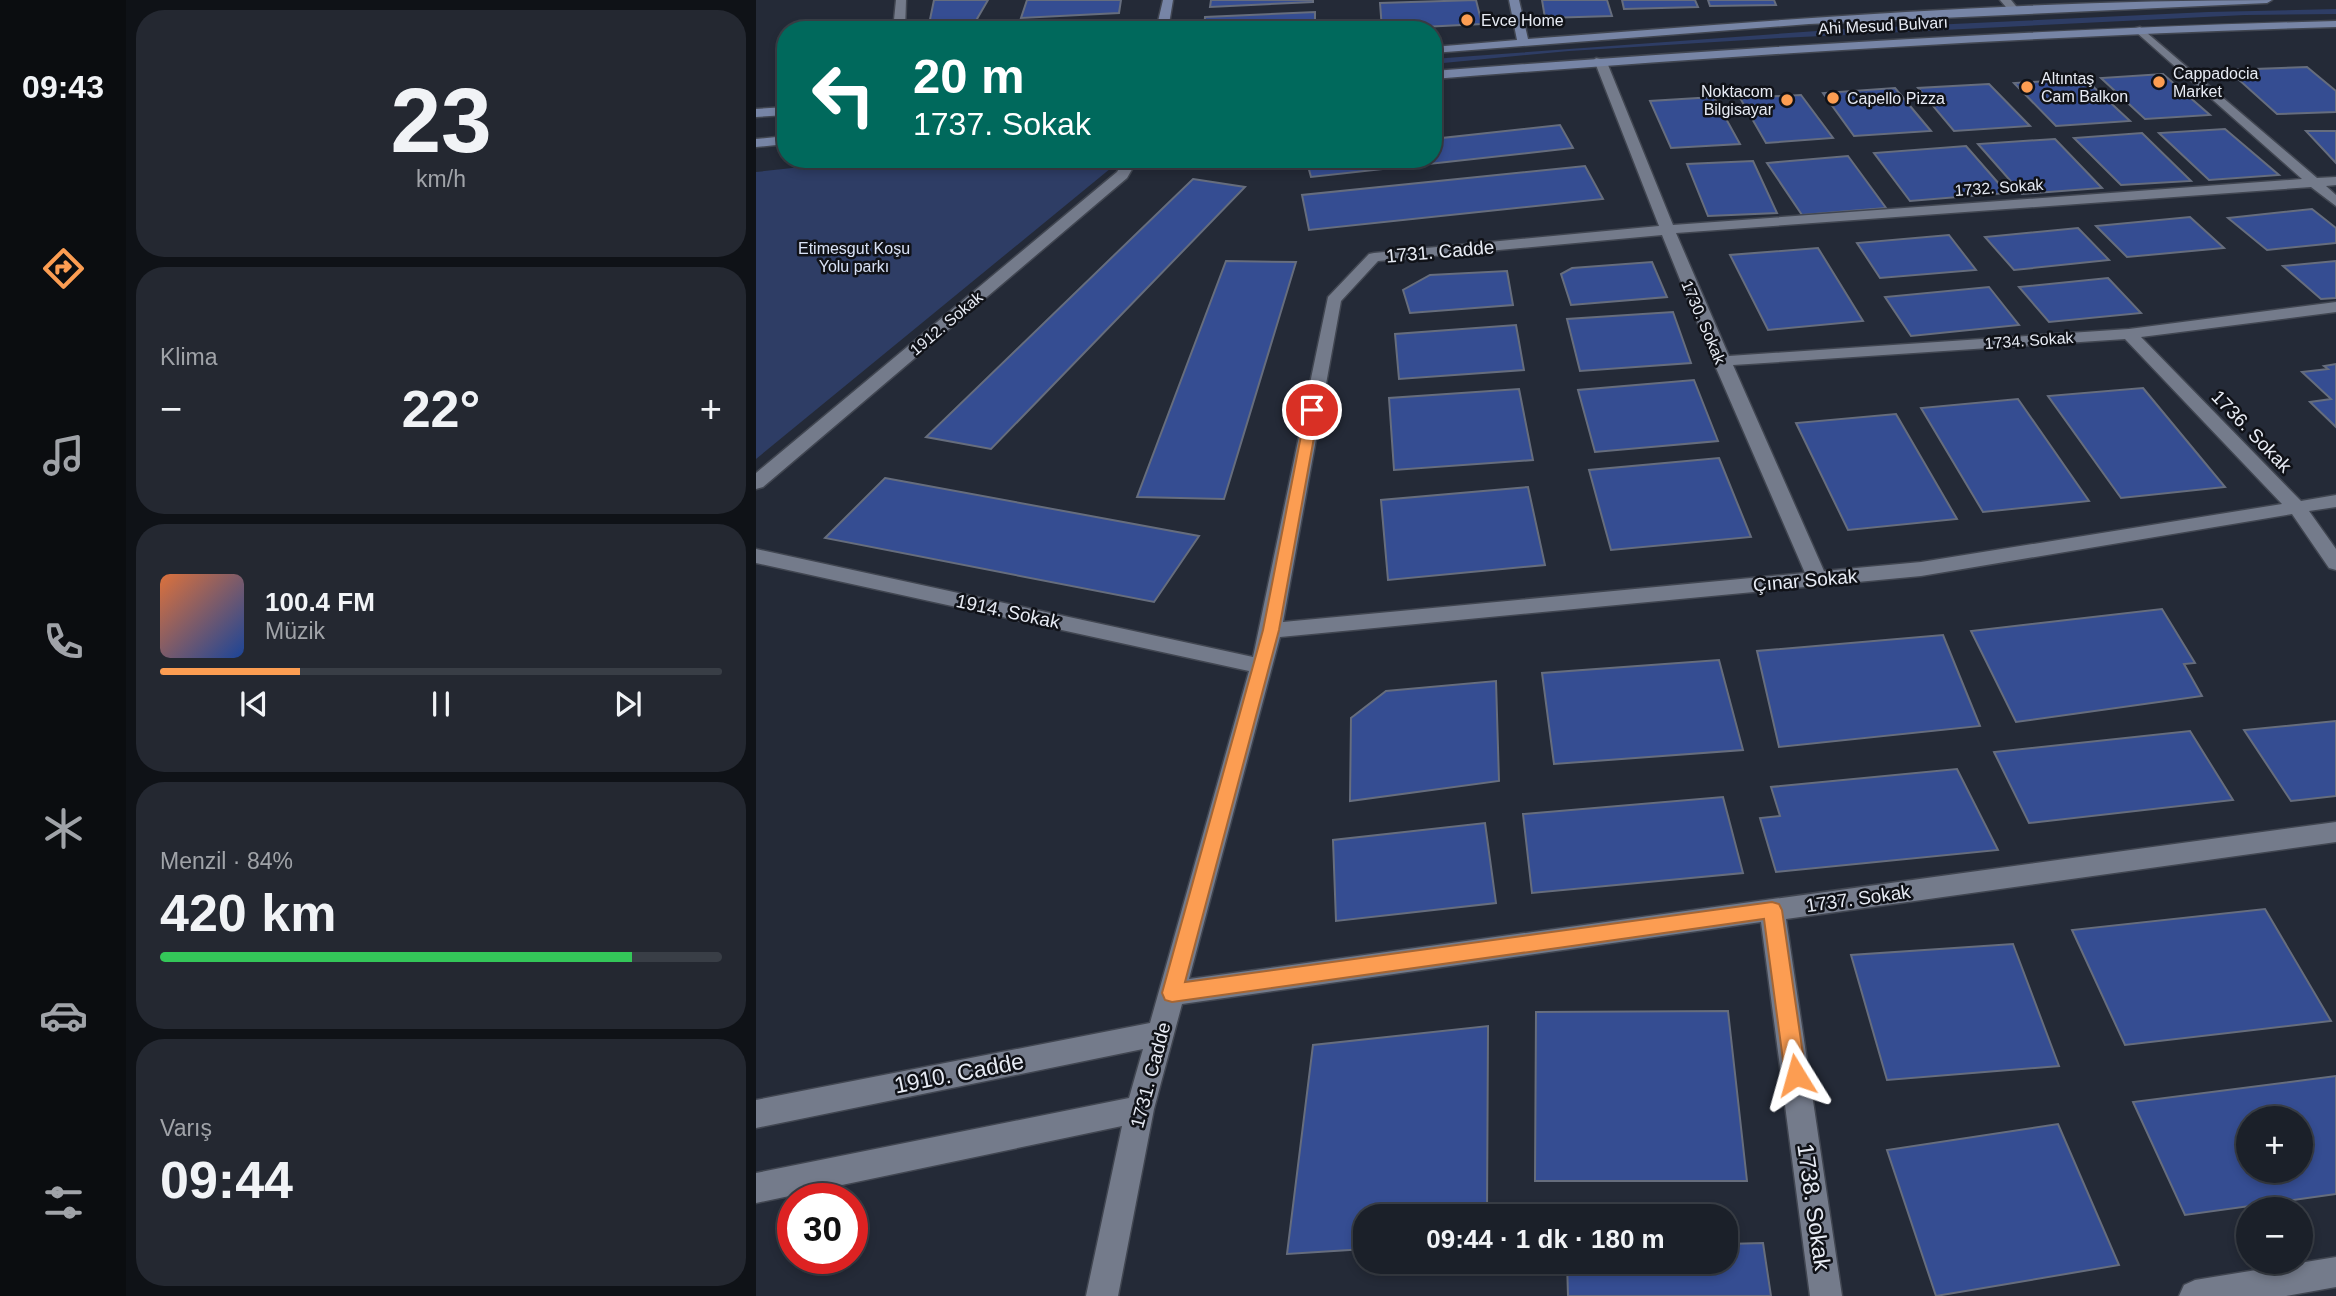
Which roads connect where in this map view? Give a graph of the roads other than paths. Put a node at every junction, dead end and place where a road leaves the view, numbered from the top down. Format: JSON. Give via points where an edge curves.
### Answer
{"nodes":[{"id":1,"x":901,"y":0,"type":"edge"},
{"id":2,"x":1168,"y":0,"type":"edge"},
{"id":3,"x":1514,"y":0,"type":"edge"},
{"id":4,"x":2005,"y":0,"type":"edge"},
{"id":5,"x":2267,"y":0,"type":"edge"},
{"id":6,"x":2216,"y":1,"type":"edge"},
{"id":7,"x":2015,"y":12,"type":"junction"},
{"id":8,"x":900,"y":21,"type":"edge"},
{"id":9,"x":1164,"y":21,"type":"edge"},
{"id":10,"x":2336,"y":24,"type":"edge"},
{"id":11,"x":2140,"y":30,"type":"junction"},
{"id":12,"x":1523,"y":42,"type":"junction"},
{"id":13,"x":1442,"y":49,"type":"edge"},
{"id":14,"x":1601,"y":60,"type":"junction"},
{"id":15,"x":1442,"y":74,"type":"edge"},
{"id":16,"x":777,"y":111,"type":"edge"},
{"id":17,"x":756,"y":113,"type":"edge"},
{"id":18,"x":777,"y":141,"type":"edge"},
{"id":19,"x":756,"y":143,"type":"edge"},
{"id":20,"x":1126,"y":168,"type":"edge"},
{"id":21,"x":2312,"y":181,"type":"junction"},
{"id":22,"x":2336,"y":181,"type":"edge"},
{"id":23,"x":2336,"y":202,"type":"edge"},
{"id":24,"x":1665,"y":230,"type":"junction"},
{"id":25,"x":2336,"y":307,"type":"edge"},
{"id":26,"x":2129,"y":334,"type":"junction"},
{"id":27,"x":1720,"y":361,"type":"junction"},
{"id":28,"x":756,"y":483,"type":"edge"},
{"id":29,"x":2336,"y":501,"type":"edge"},
{"id":30,"x":2297,"y":508,"type":"junction"},
{"id":31,"x":756,"y":556,"type":"edge"},
{"id":32,"x":2336,"y":563,"type":"edge"},
{"id":33,"x":1818,"y":579,"type":"junction"},
{"id":34,"x":1271,"y":630,"type":"junction"},
{"id":35,"x":1260,"y":666,"type":"junction"},
{"id":36,"x":2336,"y":832,"type":"edge"},
{"id":37,"x":1772,"y":910,"type":"junction"},
{"id":38,"x":1172,"y":993,"type":"junction"},
{"id":39,"x":1161,"y":1032,"type":"junction"},
{"id":40,"x":1140,"y":1109,"type":"junction"},
{"id":41,"x":756,"y":1114,"type":"edge"},
{"id":42,"x":756,"y":1188,"type":"edge"},
{"id":43,"x":2336,"y":1272,"type":"edge"},
{"id":44,"x":1102,"y":1296,"type":"edge"},
{"id":45,"x":1826,"y":1296,"type":"edge"},
{"id":46,"x":2196,"y":1296,"type":"edge"}],
"edges":[{"from":1,"to":8,"type":"street"},
{"from":2,"to":9,"type":"main road"},
{"from":3,"to":12,"type":"main road"},
{"from":4,"to":7,"type":"street"},
{"from":5,"to":6,"type":"main road","name":"Ahi Mesud Bulvarı"},
{"from":6,"to":7,"type":"main road","name":"Ahi Mesud Bulvarı"},
{"from":7,"to":12,"type":"main road","name":"Ahi Mesud Bulvarı","via":[[1809,21]]},
{"from":10,"to":11,"type":"main road","name":"Ahi Mesud Bulvarı"},
{"from":11,"to":14,"type":"main road","name":"Ahi Mesud Bulvarı"},
{"from":11,"to":21,"type":"street"},
{"from":12,"to":13,"type":"main road","name":"Ahi Mesud Bulvarı"},
{"from":14,"to":15,"type":"main road","name":"Ahi Mesud Bulvarı"},
{"from":14,"to":24,"type":"street","name":"1730. Sokak"},
{"from":16,"to":17,"type":"main road"},
{"from":18,"to":19,"type":"main road"},
{"from":20,"to":28,"type":"street","name":"1912. Sokak"},
{"from":21,"to":22,"type":"street","name":"1732. Sokak"},
{"from":21,"to":23,"type":"street"},
{"from":21,"to":24,"type":"street","name":"1732. Sokak"},
{"from":24,"to":27,"type":"street","name":"1730. Sokak"},
{"from":24,"to":34,"type":"street","name":"1731. Cadde","via":[[1374,257],[1333,300]]},
{"from":25,"to":26,"type":"street","name":"1734. Sokak"},
{"from":26,"to":27,"type":"street","name":"1734. Sokak"},
{"from":26,"to":30,"type":"street","name":"1736. Sokak"},
{"from":27,"to":33,"type":"street","name":"1730. Sokak"},
{"from":29,"to":30,"type":"street","name":"Çınar Sokak"},
{"from":30,"to":32,"type":"street","name":"1736. Sokak"},
{"from":30,"to":33,"type":"street","name":"Çınar Sokak","via":[[1921,569]]},
{"from":31,"to":35,"type":"street","name":"1914. Sokak"},
{"from":33,"to":34,"type":"street","name":"Çınar Sokak"},
{"from":34,"to":35,"type":"street","name":"1731. Cadde"},
{"from":35,"to":38,"type":"street","name":"1731. Cadde"},
{"from":36,"to":37,"type":"street","name":"1737. Sokak"},
{"from":37,"to":38,"type":"street","name":"1737. Sokak"},
{"from":37,"to":45,"type":"street","name":"1738. Sokak"},
{"from":38,"to":39,"type":"street","name":"1731. Cadde"},
{"from":39,"to":40,"type":"street","name":"1731. Cadde"},
{"from":39,"to":41,"type":"street","name":"1910. Cadde"},
{"from":40,"to":42,"type":"street"},
{"from":40,"to":44,"type":"street","name":"1731. Cadde"},
{"from":43,"to":46,"type":"street"}]}
